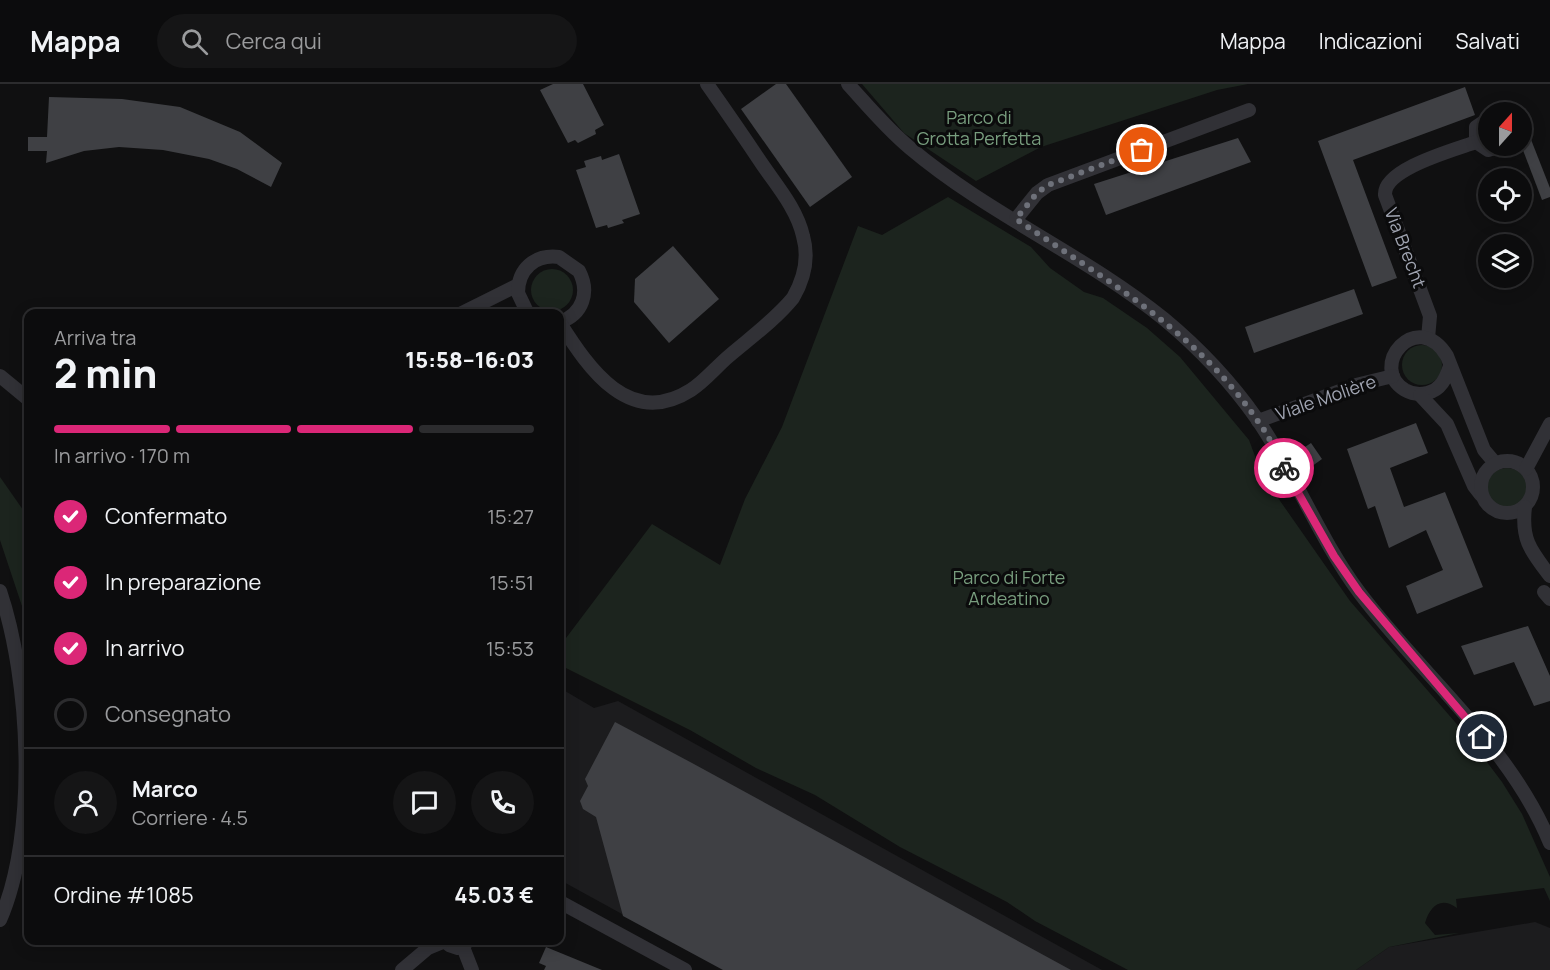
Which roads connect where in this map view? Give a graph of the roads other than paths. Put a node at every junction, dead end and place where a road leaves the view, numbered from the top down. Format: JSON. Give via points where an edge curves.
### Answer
{"nodes":[{"id":1,"x":707,"y":84,"type":"edge"},
{"id":2,"x":848,"y":84,"type":"edge"},
{"id":3,"x":1249,"y":110,"type":"dead end"},
{"id":4,"x":1478,"y":125,"type":"edge"},
{"id":5,"x":1476,"y":142,"type":"joint"},
{"id":6,"x":1016,"y":219,"type":"junction"},
{"id":7,"x":518,"y":285,"type":"junction"},
{"id":8,"x":470,"y":309,"type":"edge"},
{"id":9,"x":525,"y":309,"type":"edge"},
{"id":10,"x":564,"y":321,"type":"edge"},
{"id":11,"x":564,"y":330,"type":"edge"},
{"id":12,"x":1428,"y":338,"type":"junction"},
{"id":13,"x":1450,"y":366,"type":"junction"},
{"id":14,"x":0,"y":376,"type":"edge"},
{"id":15,"x":1393,"y":376,"type":"junction"},
{"id":16,"x":1420,"y":395,"type":"junction"},
{"id":17,"x":24,"y":396,"type":"edge"},
{"id":18,"x":1258,"y":421,"type":"junction"},
{"id":19,"x":1550,"y":424,"type":"edge"},
{"id":20,"x":1495,"y":463,"type":"junction"},
{"id":21,"x":1526,"y":469,"type":"junction"},
{"id":22,"x":1481,"y":495,"type":"junction"},
{"id":23,"x":1525,"y":507,"type":"junction"},
{"id":24,"x":1550,"y":576,"type":"edge"},
{"id":25,"x":0,"y":591,"type":"edge"},
{"id":26,"x":1550,"y":843,"type":"edge"},
{"id":27,"x":564,"y":904,"type":"edge"},
{"id":28,"x":0,"y":920,"type":"edge"},
{"id":29,"x":437,"y":945,"type":"edge"},
{"id":30,"x":450,"y":945,"type":"edge"},
{"id":31,"x":464,"y":945,"type":"edge"},
{"id":32,"x":467,"y":945,"type":"edge"},
{"id":33,"x":402,"y":970,"type":"edge"},
{"id":34,"x":472,"y":970,"type":"edge"},
{"id":35,"x":685,"y":970,"type":"edge"}],
"edges":[{"from":1,"to":11,"type":"street","via":[[797,219],[806,256],[798,290],[779,313],[702,382],[661,403],[627,397],[608,385],[579,355]]},
{"from":2,"to":6,"type":"street","via":[[912,149]]},
{"from":3,"to":6,"type":"street","via":[[1048,185]]},
{"from":4,"to":5,"type":"street"},
{"from":5,"to":12,"type":"street","name":"Via Brecht","via":[[1409,168],[1384,187],[1430,316]]},
{"from":6,"to":18,"type":"street","via":[[1165,320],[1222,375]]},
{"from":7,"to":8,"type":"street"},
{"from":7,"to":9,"type":"street"},
{"from":7,"to":10,"type":"street","via":[[524,270],[543,257],[560,257],[574,265],[585,286],[583,302]]},
{"from":12,"to":13,"type":"street","via":[[1441,346]]},
{"from":12,"to":15,"type":"street","via":[[1410,339],[1401,345],[1391,364]]},
{"from":13,"to":16,"type":"street","via":[[1443,383]]},
{"from":13,"to":20,"type":"street","via":[[1484,450]]},
{"from":14,"to":17,"type":"street"},
{"from":15,"to":16,"type":"street","via":[[1401,388]]},
{"from":15,"to":18,"type":"street","name":"Viale Molière","via":[[1356,385]]},
{"from":16,"to":22,"type":"street","via":[[1447,424]]},
{"from":18,"to":26,"type":"street","via":[[1341,566],[1513,777]]},
{"from":19,"to":21,"type":"street"},
{"from":20,"to":21,"type":"street","via":[[1512,461]]},
{"from":20,"to":22,"type":"street","via":[[1482,480]]},
{"from":21,"to":23,"type":"street","via":[[1533,492]]},
{"from":22,"to":23,"type":"street","via":[[1498,512],[1512,514]]},
{"from":23,"to":24,"type":"street","via":[[1527,544]]},
{"from":25,"to":28,"type":"street","via":[[15,649],[24,748],[20,846]]},
{"from":27,"to":35,"type":"street"},
{"from":29,"to":33,"type":"street"},
{"from":30,"to":31,"type":"street"},
{"from":32,"to":34,"type":"street"}]}
